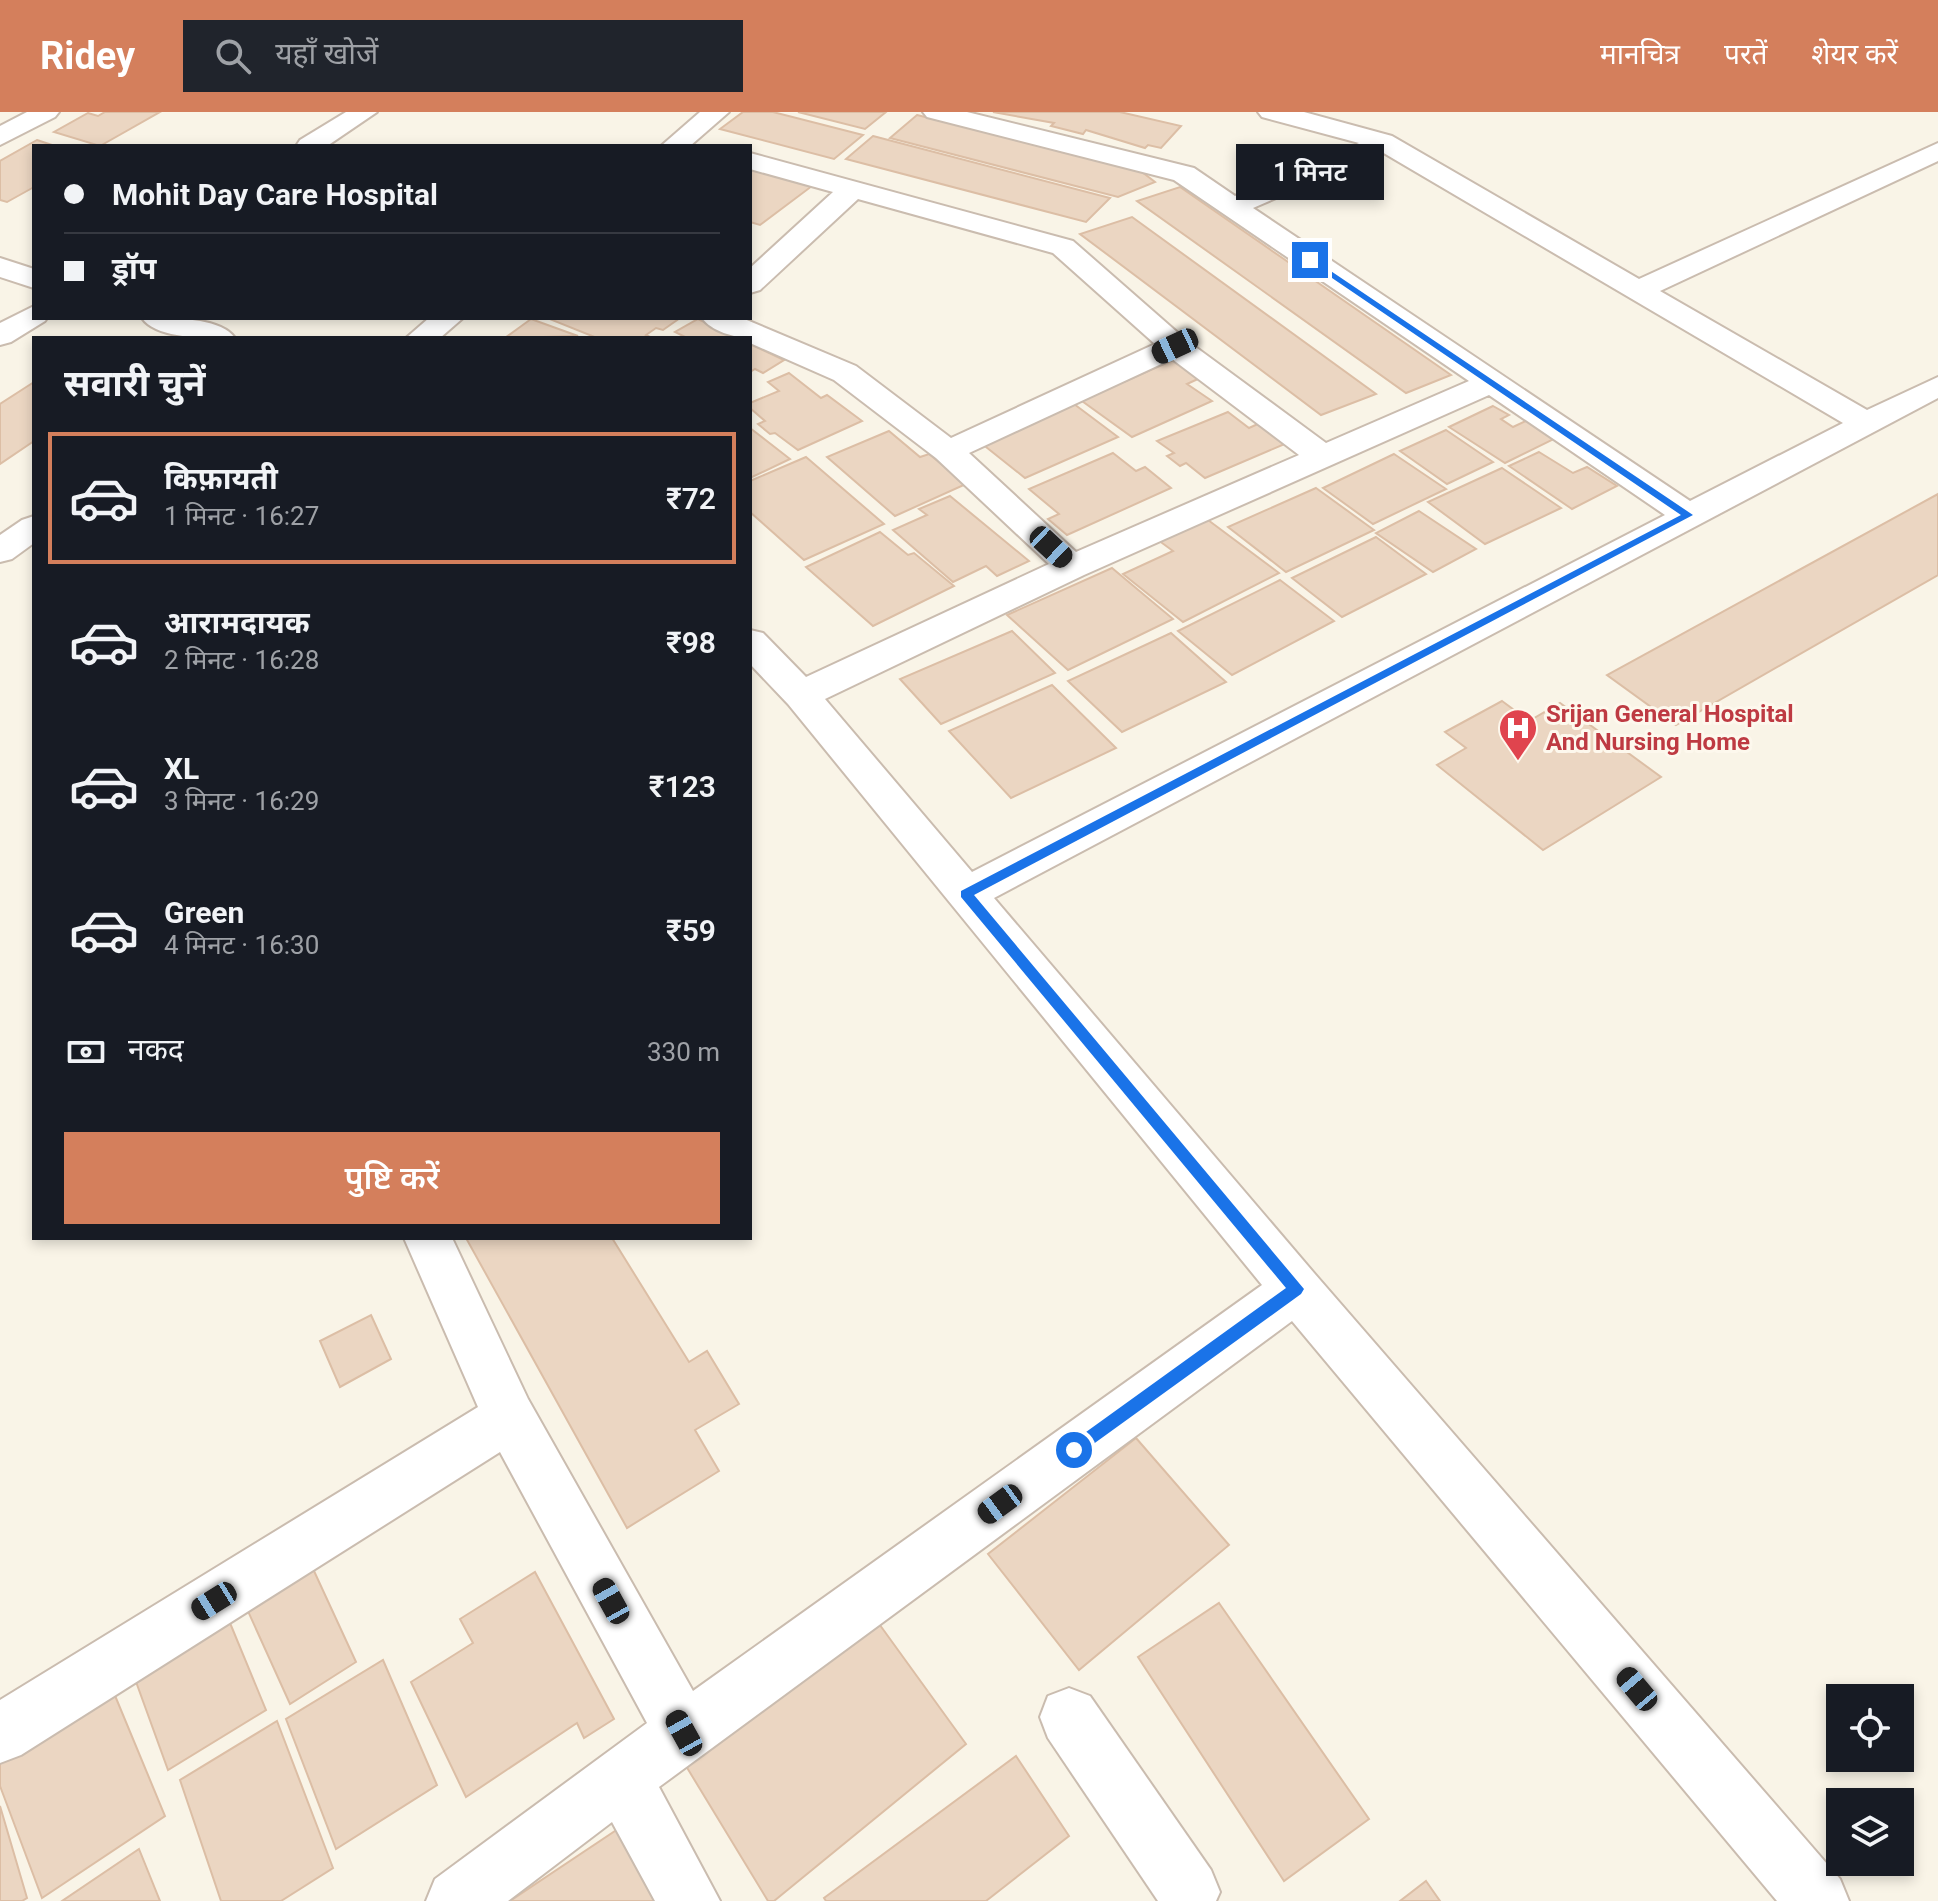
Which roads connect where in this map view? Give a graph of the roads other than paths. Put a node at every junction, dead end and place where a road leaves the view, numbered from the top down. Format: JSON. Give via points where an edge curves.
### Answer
{"nodes":[{"id":1,"x":46,"y":112,"type":"edge"},
{"id":2,"x":364,"y":112,"type":"edge"},
{"id":3,"x":716,"y":112,"type":"edge"},
{"id":4,"x":936,"y":112,"type":"edge"},
{"id":5,"x":1271,"y":112,"type":"edge"},
{"id":6,"x":2,"y":133,"type":"edge"},
{"id":7,"x":1383,"y":142,"type":"junction"},
{"id":8,"x":312,"y":144,"type":"edge"},
{"id":9,"x":682,"y":144,"type":"edge"},
{"id":10,"x":1938,"y":151,"type":"edge"},
{"id":11,"x":752,"y":162,"type":"edge"},
{"id":12,"x":854,"y":188,"type":"junction"},
{"id":13,"x":1232,"y":207,"type":"junction"},
{"id":14,"x":0,"y":267,"type":"edge"},
{"id":15,"x":32,"y":278,"type":"edge"},
{"id":16,"x":752,"y":282,"type":"edge"},
{"id":17,"x":1639,"y":290,"type":"junction"},
{"id":18,"x":32,"y":316,"type":"edge"},
{"id":19,"x":163,"y":320,"type":"edge"},
{"id":20,"x":445,"y":320,"type":"edge"},
{"id":21,"x":722,"y":320,"type":"edge"},
{"id":22,"x":0,"y":336,"type":"edge"},
{"id":23,"x":214,"y":336,"type":"edge"},
{"id":24,"x":424,"y":336,"type":"edge"},
{"id":25,"x":1175,"y":346,"type":"junction"},
{"id":26,"x":1492,"y":382,"type":"junction"},
{"id":27,"x":1938,"y":386,"type":"edge"},
{"id":28,"x":1866,"y":423,"type":"junction"},
{"id":29,"x":948,"y":451,"type":"junction"},
{"id":30,"x":1322,"y":456,"type":"junction"},
{"id":31,"x":1688,"y":515,"type":"junction"},
{"id":32,"x":1072,"y":567,"type":"junction"},
{"id":33,"x":752,"y":644,"type":"edge"},
{"id":34,"x":801,"y":695,"type":"junction"},
{"id":35,"x":965,"y":894,"type":"junction"},
{"id":36,"x":429,"y":1240,"type":"edge"},
{"id":37,"x":1296,"y":1289,"type":"junction"},
{"id":38,"x":509,"y":1417,"type":"junction"},
{"id":39,"x":1069,"y":1717,"type":"dead end"},
{"id":40,"x":684,"y":1733,"type":"junction"},
{"id":41,"x":0,"y":1734,"type":"edge"},
{"id":42,"x":621,"y":1778,"type":"junction"},
{"id":43,"x":1188,"y":1898,"type":"edge"},
{"id":44,"x":457,"y":1901,"type":"edge"},
{"id":45,"x":689,"y":1901,"type":"edge"},
{"id":46,"x":1818,"y":1901,"type":"edge"}],
"edges":[{"from":1,"to":6,"type":"street"},
{"from":2,"to":8,"type":"street"},
{"from":3,"to":9,"type":"street"},
{"from":4,"to":13,"type":"street","via":[[1184,174]]},
{"from":5,"to":7,"type":"street"},
{"from":7,"to":13,"type":"street"},
{"from":7,"to":17,"type":"street"},
{"from":10,"to":17,"type":"street"},
{"from":11,"to":12,"type":"street"},
{"from":12,"to":16,"type":"street"},
{"from":12,"to":25,"type":"street","via":[[1063,247]]},
{"from":13,"to":26,"type":"street"},
{"from":14,"to":15,"type":"street"},
{"from":17,"to":28,"type":"street"},
{"from":18,"to":22,"type":"street"},
{"from":19,"to":23,"type":"street"},
{"from":20,"to":24,"type":"street"},
{"from":21,"to":29,"type":"street","via":[[845,373]]},
{"from":25,"to":29,"type":"street"},
{"from":25,"to":30,"type":"street"},
{"from":26,"to":30,"type":"street"},
{"from":26,"to":31,"type":"street"},
{"from":27,"to":28,"type":"street"},
{"from":28,"to":31,"type":"street"},
{"from":29,"to":32,"type":"street"},
{"from":30,"to":32,"type":"street"},
{"from":31,"to":35,"type":"street"},
{"from":32,"to":34,"type":"street"},
{"from":33,"to":34,"type":"street"},
{"from":34,"to":35,"type":"street"},
{"from":35,"to":37,"type":"street"},
{"from":36,"to":38,"type":"street"},
{"from":37,"to":40,"type":"street"},
{"from":37,"to":46,"type":"street"},
{"from":38,"to":40,"type":"street"},
{"from":38,"to":41,"type":"street"},
{"from":39,"to":43,"type":"street"},
{"from":40,"to":42,"type":"street"},
{"from":42,"to":44,"type":"street"},
{"from":42,"to":45,"type":"street"}]}
